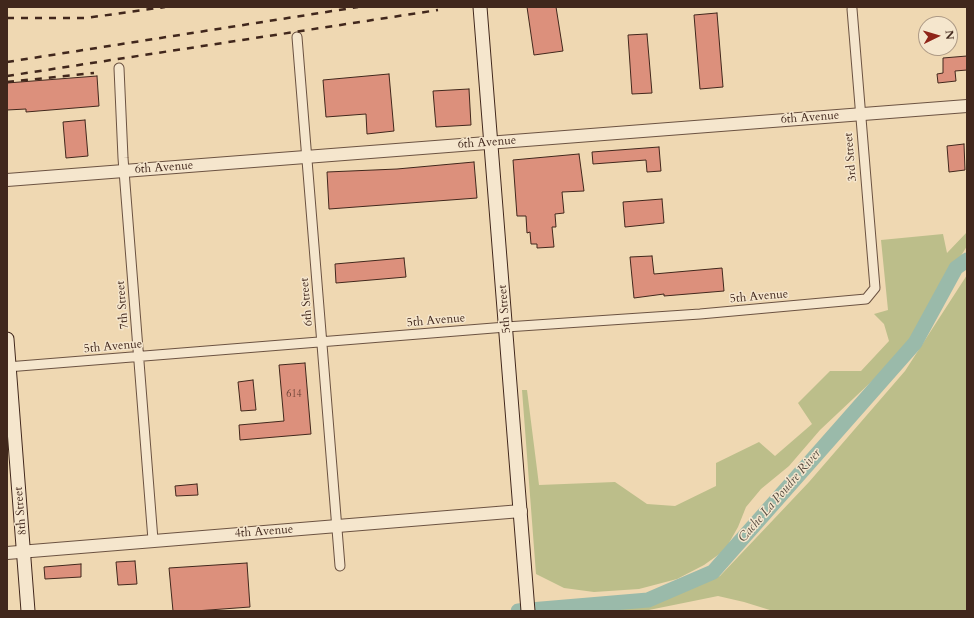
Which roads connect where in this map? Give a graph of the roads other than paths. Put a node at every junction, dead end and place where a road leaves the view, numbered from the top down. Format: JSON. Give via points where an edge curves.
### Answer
{"nodes":[{"id":1,"x":480,"y":7,"type":"edge"},
{"id":2,"x":852,"y":8,"type":"dead end"},
{"id":3,"x":297,"y":37,"type":"dead end"},
{"id":4,"x":119,"y":68,"type":"dead end"},
{"id":5,"x":967,"y":106,"type":"edge"},
{"id":6,"x":860,"y":114,"type":"junction"},
{"id":7,"x":491,"y":143,"type":"junction"},
{"id":8,"x":307,"y":157,"type":"junction"},
{"id":9,"x":124,"y":171,"type":"junction"},
{"id":10,"x":7,"y":180,"type":"edge"},
{"id":11,"x":866,"y":299,"type":"joint"},
{"id":12,"x":506,"y":327,"type":"junction"},
{"id":13,"x":7,"y":339,"type":"edge"},
{"id":14,"x":322,"y":342,"type":"junction"},
{"id":15,"x":139,"y":356,"type":"junction"},
{"id":16,"x":8,"y":367,"type":"edge"},
{"id":17,"x":521,"y":511,"type":"junction"},
{"id":18,"x":336,"y":526,"type":"junction"},
{"id":19,"x":153,"y":540,"type":"junction"},
{"id":20,"x":24,"y":552,"type":"junction"},
{"id":21,"x":7,"y":553,"type":"edge"},
{"id":22,"x":340,"y":566,"type":"dead end"},
{"id":23,"x":28,"y":611,"type":"edge"},
{"id":24,"x":528,"y":611,"type":"edge"}],
"edges":[{"from":1,"to":7,"type":"main road","name":"5th Street"},
{"from":2,"to":6,"type":"street","name":"3rd Street"},
{"from":3,"to":8,"type":"street","name":"6th Street"},
{"from":4,"to":9,"type":"street","name":"7th Street"},
{"from":5,"to":6,"type":"street","name":"6th Avenue"},
{"from":6,"to":7,"type":"street","name":"6th Avenue"},
{"from":6,"to":11,"type":"street","name":"3rd Street","via":[[875,288]]},
{"from":7,"to":8,"type":"street","name":"6th Avenue"},
{"from":7,"to":12,"type":"main road","name":"5th Street"},
{"from":8,"to":9,"type":"street","name":"6th Avenue"},
{"from":8,"to":14,"type":"street","name":"6th Street"},
{"from":9,"to":10,"type":"street","name":"6th Avenue"},
{"from":9,"to":15,"type":"street","name":"7th Street"},
{"from":11,"to":12,"type":"street","name":"5th Avenue","via":[[700,314]]},
{"from":12,"to":14,"type":"street","name":"5th Avenue"},
{"from":12,"to":17,"type":"main road","name":"5th Street"},
{"from":13,"to":16,"type":"main road","name":"8th Street"},
{"from":14,"to":15,"type":"street","name":"5th Avenue"},
{"from":14,"to":18,"type":"street","name":"6th Street"},
{"from":15,"to":16,"type":"street","name":"5th Avenue"},
{"from":15,"to":19,"type":"street","name":"7th Street"},
{"from":16,"to":20,"type":"main road","name":"8th Street"},
{"from":17,"to":18,"type":"street","name":"4th Avenue"},
{"from":17,"to":24,"type":"main road","name":"5th Street"},
{"from":18,"to":19,"type":"street","name":"4th Avenue"},
{"from":18,"to":22,"type":"street","name":"6th Street"},
{"from":19,"to":20,"type":"street","name":"4th Avenue"},
{"from":20,"to":21,"type":"street","name":"4th Avenue"},
{"from":20,"to":23,"type":"main road","name":"8th Street"}]}
